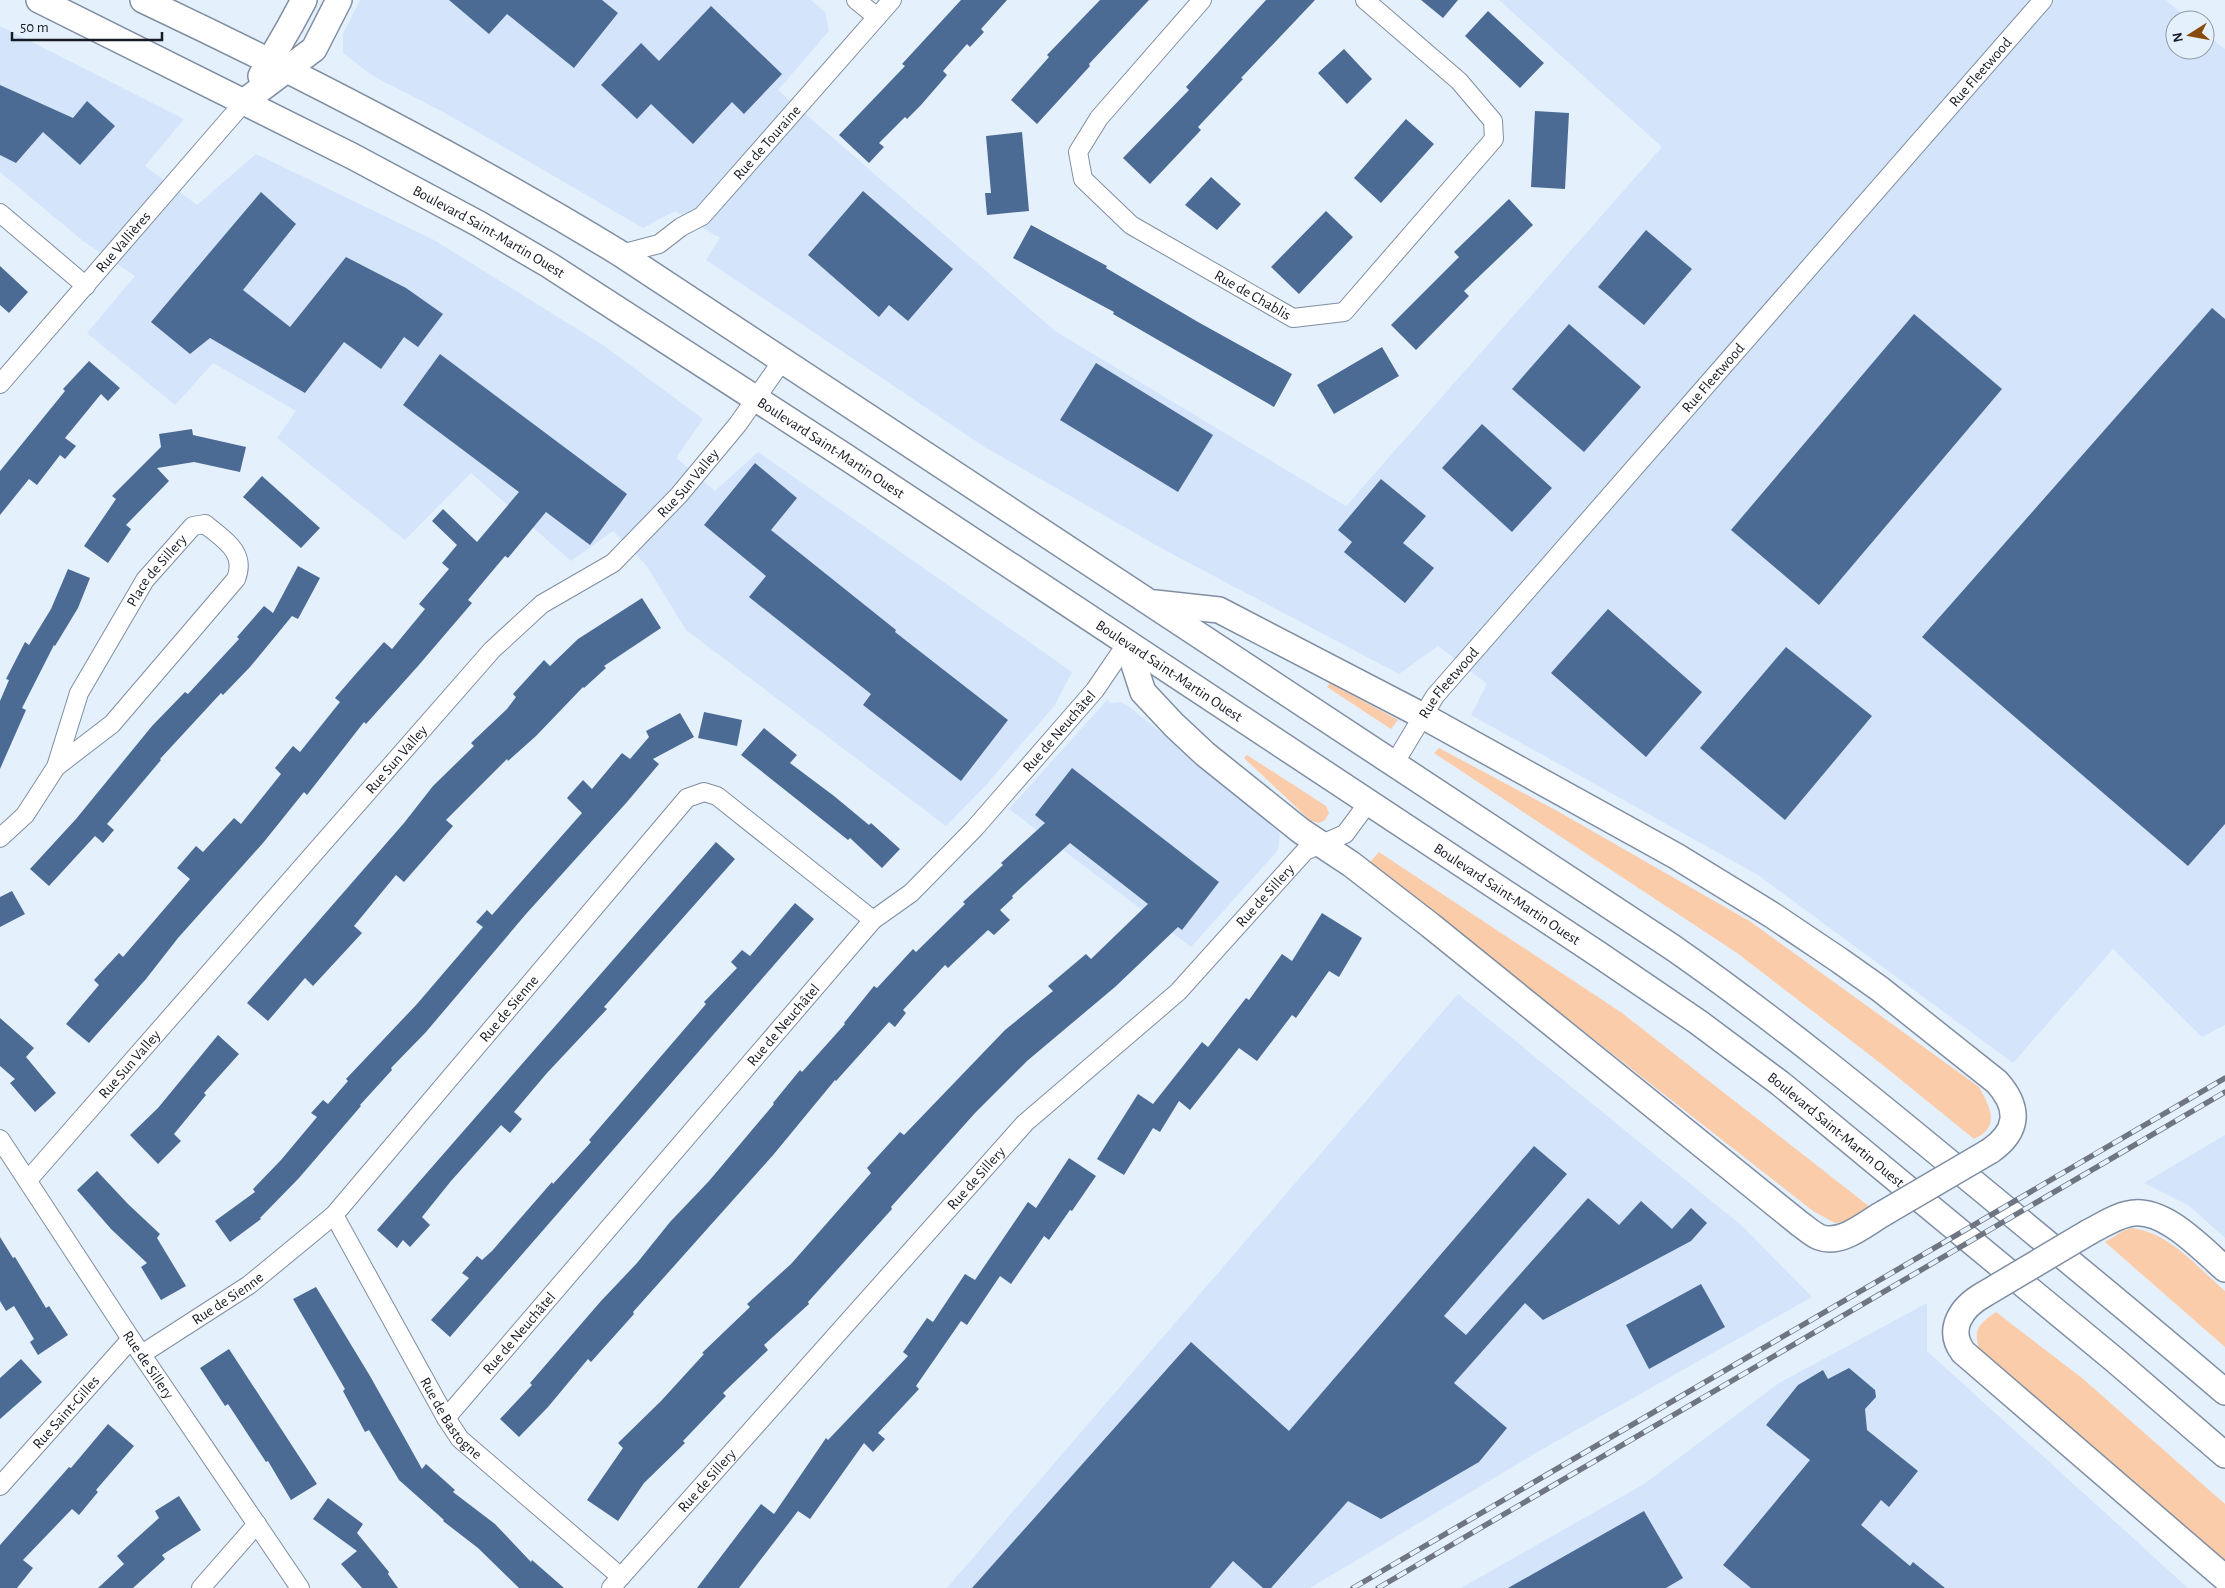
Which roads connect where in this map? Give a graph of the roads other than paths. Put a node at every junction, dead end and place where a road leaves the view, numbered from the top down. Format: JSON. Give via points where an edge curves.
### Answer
{"nodes":[{"id":1,"x":39,"y":0,"type":"edge"},
{"id":2,"x":143,"y":0,"type":"edge"},
{"id":3,"x":304,"y":0,"type":"edge"},
{"id":4,"x":340,"y":0,"type":"edge"},
{"id":5,"x":856,"y":0,"type":"edge"},
{"id":6,"x":892,"y":0,"type":"edge"},
{"id":7,"x":1202,"y":0,"type":"edge"},
{"id":8,"x":1365,"y":0,"type":"edge"},
{"id":9,"x":2043,"y":0,"type":"edge"},
{"id":10,"x":877,"y":17,"type":"junction"},
{"id":11,"x":278,"y":66,"type":"junction"},
{"id":12,"x":244,"y":101,"type":"junction"},
{"id":13,"x":0,"y":213,"type":"edge"},
{"id":14,"x":621,"y":254,"type":"junction"},
{"id":15,"x":86,"y":286,"type":"junction"},
{"id":16,"x":782,"y":361,"type":"junction"},
{"id":17,"x":0,"y":384,"type":"edge"},
{"id":18,"x":756,"y":399,"type":"junction"},
{"id":19,"x":1151,"y":603,"type":"junction"},
{"id":20,"x":1127,"y":643,"type":"junction"},
{"id":21,"x":1422,"y":716,"type":"junction"},
{"id":22,"x":1394,"y":764,"type":"junction"},
{"id":23,"x":56,"y":767,"type":"junction"},
{"id":24,"x":1368,"y":802,"type":"junction"},
{"id":25,"x":0,"y":838,"type":"edge"},
{"id":26,"x":1321,"y":845,"type":"junction"},
{"id":27,"x":873,"y":920,"type":"junction"},
{"id":28,"x":0,"y":1139,"type":"edge"},
{"id":29,"x":28,"y":1180,"type":"junction"},
{"id":30,"x":334,"y":1215,"type":"junction"},
{"id":31,"x":2225,"y":1270,"type":"edge"},
{"id":32,"x":131,"y":1339,"type":"junction"},
{"id":33,"x":142,"y":1354,"type":"junction"},
{"id":34,"x":2225,"y":1392,"type":"edge"},
{"id":35,"x":446,"y":1418,"type":"junction"},
{"id":36,"x":2225,"y":1455,"type":"edge"},
{"id":37,"x":0,"y":1486,"type":"edge"},
{"id":38,"x":257,"y":1524,"type":"junction"},
{"id":39,"x":2225,"y":1578,"type":"edge"},
{"id":40,"x":616,"y":1582,"type":"edge"},
{"id":41,"x":201,"y":1588,"type":"edge"},
{"id":42,"x":300,"y":1588,"type":"edge"}],
"edges":[{"from":1,"to":12,"type":"main road","name":"Boulevard Saint-Martin Ouest"},
{"from":2,"to":11,"type":"main road"},
{"from":3,"to":11,"type":"main road"},
{"from":4,"to":11,"type":"main road","via":[[314,49]]},
{"from":5,"to":10,"type":"street"},
{"from":6,"to":10,"type":"street","name":"Rue de Touraine"},
{"from":7,"to":8,"type":"street","name":"Rue de Chablis","via":[[1099,118],[1078,152],[1083,179],[1131,225],[1294,318],[1344,312],[1494,139],[1493,121],[1459,82]]},
{"from":9,"to":21,"type":"street","name":"Rue Fleetwood","via":[[1435,696]]},
{"from":10,"to":14,"type":"street","name":"Rue de Touraine","via":[[702,216],[660,244]]},
{"from":11,"to":12,"type":"main road"},
{"from":11,"to":14,"type":"main road","via":[[499,183]]},
{"from":12,"to":15,"type":"street","name":"Rue Vallières"},
{"from":12,"to":18,"type":"main road","name":"Boulevard Saint-Martin Ouest","via":[[384,172],[500,236]]},
{"from":13,"to":15,"type":"street"},
{"from":14,"to":16,"type":"main road"},
{"from":15,"to":17,"type":"street","name":"Rue Vallières"},
{"from":16,"to":18,"type":"street","name":"Rue Sun Valley"},
{"from":16,"to":19,"type":"main road"},
{"from":18,"to":20,"type":"main road","name":"Boulevard Saint-Martin Ouest"},
{"from":18,"to":29,"type":"street","name":"Rue Sun Valley","via":[[679,495],[613,563],[542,604],[492,650]]},
{"from":19,"to":21,"type":"main road","via":[[1219,610]]},
{"from":19,"to":22,"type":"main road"},
{"from":20,"to":24,"type":"main road","name":"Boulevard Saint-Martin Ouest"},
{"from":20,"to":26,"type":"main road","via":[[1143,692],[1174,725],[1220,766]]},
{"from":20,"to":27,"type":"street","name":"Rue de Neuchâtel","via":[[1095,690],[974,830],[911,892]]},
{"from":21,"to":22,"type":"street","name":"Rue Fleetwood"},
{"from":21,"to":26,"type":"main road","bridge":true,"via":[[1714,879],[1880,989],[1990,1075],[2008,1094],[2013,1114],[2006,1138],[1990,1151],[1841,1238],[1830,1239],[1815,1234],[1438,931]]},
{"from":22,"to":34,"type":"main road","via":[[1672,947],[1764,1013]]},
{"from":23,"to":23,"type":"street","name":"Place de Sillery","via":[[112,724],[236,579],[240,570],[233,546],[205,524],[193,526],[145,580],[79,693]]},
{"from":23,"to":25,"type":"street","name":"Place de Sillery","via":[[25,815]]},
{"from":24,"to":26,"type":"street","name":"Rue de Sillery","via":[[1345,834]]},
{"from":24,"to":36,"type":"main road","name":"Boulevard Saint-Martin Ouest","via":[[1727,1043],[1865,1152]]},
{"from":26,"to":40,"type":"street","name":"Rue de Sillery","via":[[1301,855],[1178,992],[1025,1124]]},
{"from":27,"to":30,"type":"street","name":"Rue de Sienne","via":[[717,796],[704,792],[687,798]]},
{"from":27,"to":35,"type":"street","name":"Rue de Neuchâtel"},
{"from":28,"to":29,"type":"street","name":"Rue de Sillery"},
{"from":29,"to":32,"type":"street","name":"Rue de Sillery"},
{"from":30,"to":33,"type":"street","name":"Rue de Sienne","via":[[249,1285]]},
{"from":30,"to":35,"type":"street","name":"Rue de Bastogne"},
{"from":31,"to":39,"type":"main road","bridge":true,"via":[[2169,1223],[2150,1214],[2128,1214],[2089,1232],[1983,1295],[1966,1307],[1957,1323],[1957,1341],[1964,1352]]},
{"from":32,"to":33,"type":"street","name":"Rue de Sillery"},
{"from":32,"to":37,"type":"street","name":"Rue Saint-Gilles"},
{"from":33,"to":38,"type":"street","name":"Rue de Sillery"},
{"from":35,"to":40,"type":"street","name":"Rue de Bastogne","via":[[460,1439]]},
{"from":38,"to":41,"type":"street"},
{"from":38,"to":42,"type":"street","name":"Rue de Sillery"}]}
